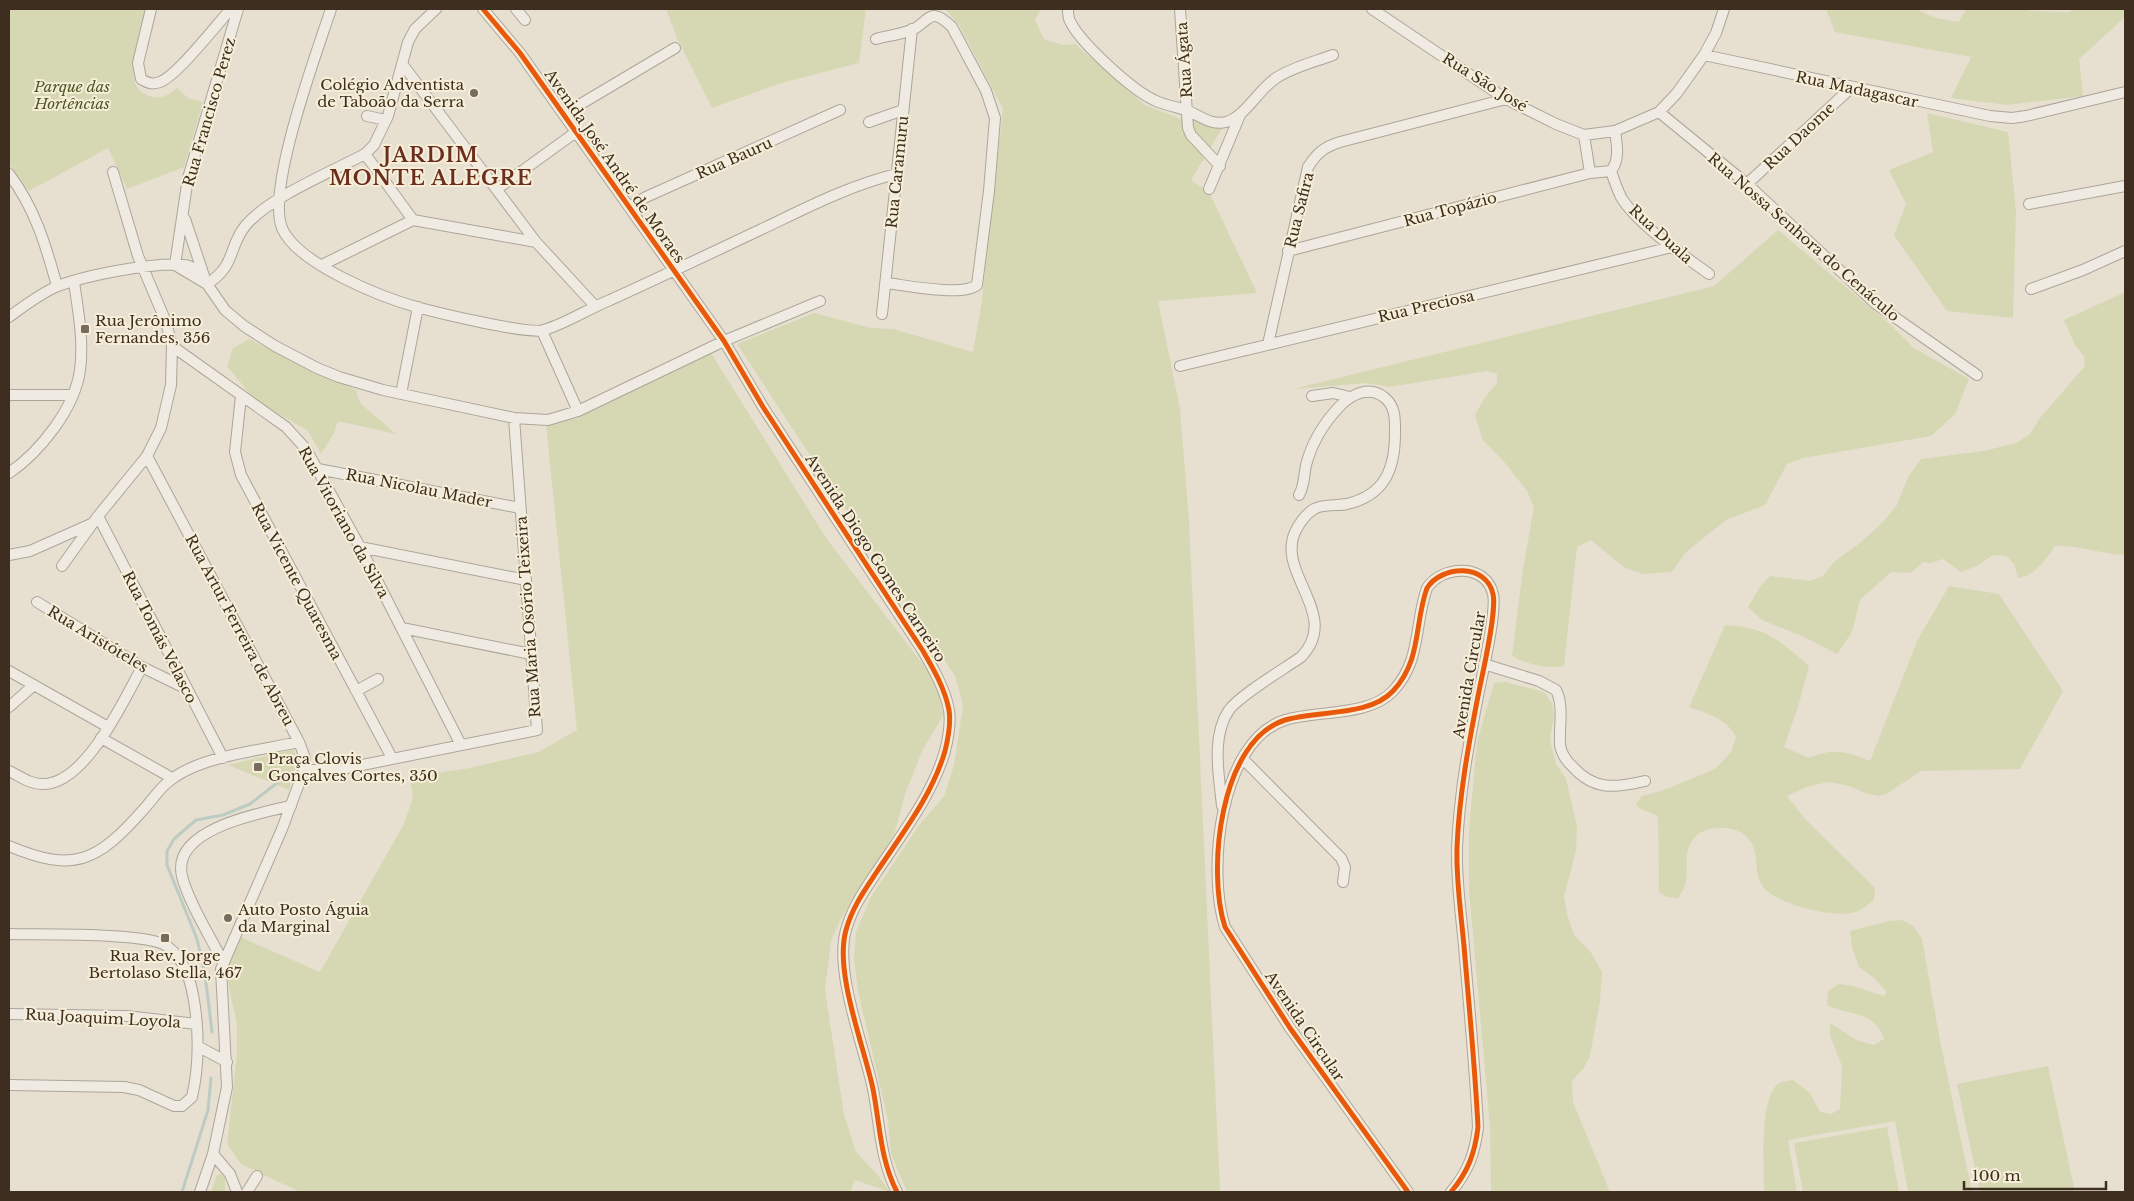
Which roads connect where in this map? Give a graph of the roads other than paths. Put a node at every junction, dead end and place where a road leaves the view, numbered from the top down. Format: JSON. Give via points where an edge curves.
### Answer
{"nodes":[{"id":1,"x":151,"y":9,"type":"edge"},
{"id":2,"x":231,"y":9,"type":"edge"},
{"id":3,"x":238,"y":9,"type":"edge"},
{"id":4,"x":331,"y":9,"type":"edge"},
{"id":5,"x":436,"y":9,"type":"edge"},
{"id":6,"x":483,"y":9,"type":"edge"},
{"id":7,"x":516,"y":9,"type":"edge"},
{"id":8,"x":1068,"y":9,"type":"edge"},
{"id":9,"x":1180,"y":9,"type":"edge"},
{"id":10,"x":1372,"y":9,"type":"edge"},
{"id":11,"x":1724,"y":9,"type":"edge"},
{"id":12,"x":525,"y":20,"type":"dead end"},
{"id":13,"x":912,"y":29,"type":"junction"},
{"id":14,"x":876,"y":39,"type":"dead end"},
{"id":15,"x":675,"y":48,"type":"dead end"},
{"id":16,"x":1332,"y":55,"type":"dead end"},
{"id":17,"x":1704,"y":56,"type":"junction"},
{"id":18,"x":402,"y":65,"type":"junction"},
{"id":19,"x":1852,"y":87,"type":"junction"},
{"id":20,"x":2125,"y":92,"type":"edge"},
{"id":21,"x":1506,"y":99,"type":"junction"},
{"id":22,"x":840,"y":110,"type":"dead end"},
{"id":23,"x":903,"y":110,"type":"junction"},
{"id":24,"x":1187,"y":111,"type":"junction"},
{"id":25,"x":1659,"y":112,"type":"junction"},
{"id":26,"x":564,"y":114,"type":"junction"},
{"id":27,"x":367,"y":116,"type":"dead end"},
{"id":28,"x":1240,"y":116,"type":"junction"},
{"id":29,"x":386,"y":120,"type":"junction"},
{"id":30,"x":869,"y":122,"type":"dead end"},
{"id":31,"x":1615,"y":131,"type":"junction"},
{"id":32,"x":576,"y":132,"type":"junction"},
{"id":33,"x":1584,"y":135,"type":"junction"},
{"id":34,"x":365,"y":154,"type":"junction"},
{"id":35,"x":1220,"y":166,"type":"junction"},
{"id":36,"x":1611,"y":171,"type":"junction"},
{"id":37,"x":113,"y":172,"type":"dead end"},
{"id":38,"x":1590,"y":173,"type":"junction"},
{"id":39,"x":9,"y":174,"type":"edge"},
{"id":40,"x":896,"y":174,"type":"junction"},
{"id":41,"x":1747,"y":184,"type":"junction"},
{"id":42,"x":2125,"y":186,"type":"edge"},
{"id":43,"x":496,"y":189,"type":"junction"},
{"id":44,"x":1209,"y":189,"type":"dead end"},
{"id":45,"x":278,"y":200,"type":"junction"},
{"id":46,"x":2029,"y":204,"type":"dead end"},
{"id":47,"x":629,"y":207,"type":"junction"},
{"id":48,"x":184,"y":216,"type":"junction"},
{"id":49,"x":413,"y":220,"type":"junction"},
{"id":50,"x":536,"y":242,"type":"junction"},
{"id":51,"x":1672,"y":247,"type":"junction"},
{"id":52,"x":1288,"y":251,"type":"junction"},
{"id":53,"x":2125,"y":251,"type":"edge"},
{"id":54,"x":175,"y":265,"type":"junction"},
{"id":55,"x":322,"y":265,"type":"junction"},
{"id":56,"x":143,"y":268,"type":"junction"},
{"id":57,"x":674,"y":271,"type":"junction"},
{"id":58,"x":202,"y":272,"type":"junction"},
{"id":59,"x":1709,"y":274,"type":"dead end"},
{"id":60,"x":74,"y":282,"type":"junction"},
{"id":61,"x":886,"y":283,"type":"junction"},
{"id":62,"x":207,"y":284,"type":"junction"},
{"id":63,"x":57,"y":286,"type":"junction"},
{"id":64,"x":2031,"y":289,"type":"dead end"},
{"id":65,"x":820,"y":301,"type":"dead end"},
{"id":66,"x":595,"y":306,"type":"junction"},
{"id":67,"x":418,"y":307,"type":"junction"},
{"id":68,"x":882,"y":314,"type":"dead end"},
{"id":69,"x":9,"y":316,"type":"edge"},
{"id":70,"x":542,"y":331,"type":"junction"},
{"id":71,"x":724,"y":341,"type":"junction"},
{"id":72,"x":1268,"y":344,"type":"junction"},
{"id":73,"x":172,"y":346,"type":"junction"},
{"id":74,"x":1180,"y":366,"type":"dead end"},
{"id":75,"x":1977,"y":375,"type":"dead end"},
{"id":76,"x":402,"y":394,"type":"junction"},
{"id":77,"x":9,"y":395,"type":"edge"},
{"id":78,"x":73,"y":395,"type":"junction"},
{"id":79,"x":241,"y":396,"type":"junction"},
{"id":80,"x":1312,"y":396,"type":"dead end"},
{"id":81,"x":1350,"y":397,"type":"junction"},
{"id":82,"x":578,"y":411,"type":"junction"},
{"id":83,"x":514,"y":418,"type":"junction"},
{"id":84,"x":147,"y":456,"type":"junction"},
{"id":85,"x":318,"y":468,"type":"junction"},
{"id":86,"x":9,"y":473,"type":"edge"},
{"id":87,"x":1299,"y":494,"type":"dead end"},
{"id":88,"x":520,"y":508,"type":"junction"},
{"id":89,"x":95,"y":520,"type":"junction"},
{"id":90,"x":360,"y":547,"type":"junction"},
{"id":91,"x":9,"y":555,"type":"edge"},
{"id":92,"x":62,"y":566,"type":"dead end"},
{"id":93,"x":526,"y":580,"type":"junction"},
{"id":94,"x":37,"y":602,"type":"dead end"},
{"id":95,"x":402,"y":628,"type":"junction"},
{"id":96,"x":531,"y":654,"type":"junction"},
{"id":97,"x":1484,"y":664,"type":"junction"},
{"id":98,"x":142,"y":667,"type":"junction"},
{"id":99,"x":9,"y":670,"type":"edge"},
{"id":100,"x":378,"y":679,"type":"dead end"},
{"id":101,"x":34,"y":685,"type":"junction"},
{"id":102,"x":187,"y":689,"type":"junction"},
{"id":103,"x":356,"y":691,"type":"junction"},
{"id":104,"x":9,"y":707,"type":"edge"},
{"id":105,"x":108,"y":728,"type":"junction"},
{"id":106,"x":101,"y":738,"type":"junction"},
{"id":107,"x":299,"y":742,"type":"junction"},
{"id":108,"x":461,"y":745,"type":"junction"},
{"id":109,"x":223,"y":758,"type":"junction"},
{"id":110,"x":392,"y":758,"type":"junction"},
{"id":111,"x":1243,"y":760,"type":"junction"},
{"id":112,"x":304,"y":770,"type":"junction"},
{"id":113,"x":9,"y":771,"type":"edge"},
{"id":114,"x":172,"y":778,"type":"junction"},
{"id":115,"x":1645,"y":781,"type":"dead end"},
{"id":116,"x":291,"y":806,"type":"junction"},
{"id":117,"x":1222,"y":812,"type":"junction"},
{"id":118,"x":9,"y":846,"type":"edge"},
{"id":119,"x":1343,"y":882,"type":"dead end"},
{"id":120,"x":9,"y":934,"type":"edge"},
{"id":121,"x":223,"y":962,"type":"junction"},
{"id":122,"x":9,"y":1014,"type":"edge"},
{"id":123,"x":197,"y":1024,"type":"junction"},
{"id":124,"x":202,"y":1049,"type":"junction"},
{"id":125,"x":223,"y":1059,"type":"junction"},
{"id":126,"x":9,"y":1085,"type":"edge"},
{"id":127,"x":213,"y":1154,"type":"junction"},
{"id":128,"x":257,"y":1176,"type":"dead end"},
{"id":129,"x":200,"y":1192,"type":"edge"},
{"id":130,"x":237,"y":1192,"type":"edge"},
{"id":131,"x":247,"y":1192,"type":"edge"},
{"id":132,"x":897,"y":1192,"type":"edge"},
{"id":133,"x":1408,"y":1192,"type":"edge"},
{"id":134,"x":1451,"y":1192,"type":"edge"}],
"edges":[{"from":1,"to":2,"type":"street","via":[[138,63],[142,78],[148,83],[171,76]]},
{"from":3,"to":48,"type":"street","name":"Rua Francisco Perez","via":[[188,178]]},
{"from":4,"to":45,"type":"street","via":[[300,106]]},
{"from":5,"to":18,"type":"street","via":[[416,28],[408,42]]},
{"from":6,"to":26,"type":"street","name":"Avenida José André de Moraes"},
{"from":7,"to":12,"type":"street"},
{"from":8,"to":24,"type":"street","via":[[1071,25],[1130,84],[1153,100]]},
{"from":9,"to":24,"type":"street","name":"Rua Ágata"},
{"from":10,"to":21,"type":"street","name":"Rua São José"},
{"from":11,"to":17,"type":"street","name":"Rua São José"},
{"from":13,"to":14,"type":"street"},
{"from":13,"to":23,"type":"street","name":"Rua Caramuru"},
{"from":13,"to":61,"type":"street","via":[[928,17],[945,19],[986,91],[995,118],[989,190],[977,285],[955,290]]},
{"from":15,"to":26,"type":"street"},
{"from":16,"to":28,"type":"street","via":[[1278,77],[1263,88]]},
{"from":17,"to":19,"type":"street","name":"Rua Madagascar"},
{"from":17,"to":25,"type":"street","name":"Rua São José"},
{"from":18,"to":29,"type":"street"},
{"from":18,"to":43,"type":"street"},
{"from":19,"to":20,"type":"street","name":"Rua Madagascar","via":[[1967,112],[2012,118],[2059,110]]},
{"from":19,"to":41,"type":"street","name":"Rua Daome"},
{"from":21,"to":33,"type":"street","name":"Rua São José"},
{"from":21,"to":52,"type":"street","name":"Rua Safira","via":[[1325,147],[1308,167]]},
{"from":22,"to":47,"type":"street","name":"Rua Bauru"},
{"from":23,"to":30,"type":"street"},
{"from":23,"to":40,"type":"street","name":"Rua Caramuru"},
{"from":24,"to":28,"type":"street","via":[[1219,122]]},
{"from":24,"to":35,"type":"street","name":"Rua Ágata","via":[[1191,135]]},
{"from":25,"to":31,"type":"street","name":"Rua São José"},
{"from":25,"to":41,"type":"street","name":"Rua Nossa Senhora do Cenáculo"},
{"from":26,"to":32,"type":"street","name":"Avenida José André de Moraes"},
{"from":27,"to":29,"type":"street"},
{"from":28,"to":35,"type":"street"},
{"from":29,"to":34,"type":"street","via":[[374,145]]},
{"from":31,"to":33,"type":"street","name":"Rua São José"},
{"from":31,"to":36,"type":"street","via":[[1617,154]]},
{"from":32,"to":43,"type":"street"},
{"from":32,"to":47,"type":"street","name":"Avenida José André de Moraes"},
{"from":33,"to":38,"type":"street"},
{"from":34,"to":45,"type":"street"},
{"from":34,"to":49,"type":"street"},
{"from":35,"to":44,"type":"street"},
{"from":36,"to":38,"type":"street","name":"Rua Topázio"},
{"from":36,"to":51,"type":"street","name":"Rua Duala","via":[[1622,198]]},
{"from":37,"to":56,"type":"street"},
{"from":38,"to":52,"type":"street","name":"Rua Topázio"},
{"from":39,"to":63,"type":"street","via":[[42,232]]},
{"from":40,"to":57,"type":"street","via":[[844,190]]},
{"from":40,"to":61,"type":"street","name":"Rua Caramuru"},
{"from":41,"to":75,"type":"street","name":"Rua Nossa Senhora do Cenáculo","via":[[1876,304]]},
{"from":42,"to":46,"type":"street"},
{"from":43,"to":50,"type":"street"},
{"from":45,"to":55,"type":"street","via":[[284,232],[304,253]]},
{"from":45,"to":62,"type":"street","via":[[245,226],[232,258],[222,273]]},
{"from":47,"to":57,"type":"street","name":"Avenida José André de Moraes"},
{"from":48,"to":54,"type":"street","name":"Rua Francisco Perez"},
{"from":48,"to":58,"type":"street","name":"Rua Francisco Perez"},
{"from":49,"to":50,"type":"street"},
{"from":49,"to":55,"type":"street"},
{"from":50,"to":66,"type":"street"},
{"from":51,"to":59,"type":"street","name":"Rua Duala"},
{"from":51,"to":72,"type":"street","name":"Rua Preciosa"},
{"from":52,"to":72,"type":"street","name":"Rua Safira"},
{"from":53,"to":64,"type":"street"},
{"from":54,"to":56,"type":"street"},
{"from":54,"to":58,"type":"street","via":[[186,265]]},
{"from":54,"to":62,"type":"street"},
{"from":55,"to":67,"type":"street","via":[[373,292]]},
{"from":56,"to":60,"type":"street"},
{"from":56,"to":73,"type":"street","via":[[158,298]]},
{"from":57,"to":66,"type":"street"},
{"from":57,"to":71,"type":"street","name":"Avenida José André de Moraes"},
{"from":58,"to":62,"type":"street","name":"Rua Francisco Perez"},
{"from":60,"to":63,"type":"street"},
{"from":60,"to":78,"type":"street","via":[[81,351]]},
{"from":61,"to":68,"type":"street","name":"Rua Caramuru"},
{"from":62,"to":76,"type":"street","via":[[225,310],[275,346],[339,377]]},
{"from":63,"to":69,"type":"street"},
{"from":65,"to":71,"type":"street"},
{"from":66,"to":70,"type":"street"},
{"from":67,"to":70,"type":"street"},
{"from":67,"to":76,"type":"street"},
{"from":70,"to":82,"type":"street"},
{"from":71,"to":82,"type":"street"},
{"from":71,"to":132,"type":"street","name":"Avenida Diogo Gomes Carneiro","via":[[923,652],[942,685],[949,711],[947,744],[934,781],[855,905],[845,931],[843,948],[848,988],[873,1090],[882,1152]]},
{"from":72,"to":74,"type":"street","name":"Rua Preciosa"},
{"from":73,"to":79,"type":"street","name":"Rua Vitoriano da Silva"},
{"from":73,"to":84,"type":"street","via":[[169,401],[161,428]]},
{"from":76,"to":83,"type":"street"},
{"from":77,"to":78,"type":"street"},
{"from":78,"to":86,"type":"street","via":[[36,450]]},
{"from":79,"to":85,"type":"street","name":"Rua Vitoriano da Silva","via":[[286,427]]},
{"from":79,"to":103,"type":"street","name":"Rua Vicente Quaresma","via":[[235,452],[240,476]]},
{"from":80,"to":81,"type":"street","via":[[1333,392]]},
{"from":81,"to":87,"type":"street","via":[[1324,423],[1313,443]]},
{"from":81,"to":117,"type":"street","name":"Avenida Circular","via":[[1375,392],[1392,406],[1395,434],[1390,471],[1376,491],[1362,500],[1315,508],[1305,516],[1294,533],[1293,556],[1315,619],[1313,640],[1301,656],[1229,710],[1222,726],[1218,755]]},
{"from":82,"to":83,"type":"street","via":[[548,420]]},
{"from":83,"to":88,"type":"street","name":"Rua Maria Osório Teixeira"},
{"from":84,"to":89,"type":"street"},
{"from":84,"to":107,"type":"street","name":"Rua Artur Ferreira de Abreu"},
{"from":85,"to":88,"type":"street","name":"Rua Nicolau Mader"},
{"from":85,"to":90,"type":"street","name":"Rua Vitoriano da Silva"},
{"from":88,"to":93,"type":"street","name":"Rua Maria Osório Teixeira"},
{"from":89,"to":91,"type":"street","via":[[30,552]]},
{"from":89,"to":92,"type":"street"},
{"from":89,"to":102,"type":"street","name":"Rua Tomás Velasco"},
{"from":90,"to":93,"type":"street"},
{"from":90,"to":95,"type":"street","name":"Rua Vitoriano da Silva"},
{"from":93,"to":96,"type":"street","name":"Rua Maria Osório Teixeira"},
{"from":94,"to":98,"type":"street","name":"Rua Aristóteles"},
{"from":95,"to":96,"type":"street"},
{"from":95,"to":108,"type":"street","name":"Rua Vitoriano da Silva"},
{"from":96,"to":108,"type":"street","name":"Rua Maria Osório Teixeira","via":[[537,730]]},
{"from":97,"to":111,"type":"street","name":"Avenida Circular","via":[[1493,592],[1486,581],[1474,573],[1463,570],[1444,573],[1427,588],[1411,664],[1393,691],[1368,706],[1274,725],[1264,732]]},
{"from":97,"to":115,"type":"street","name":"Avenida Circular","via":[[1539,681],[1556,690],[1561,708],[1560,745],[1579,775],[1590,782],[1611,787]]},
{"from":97,"to":134,"type":"street","name":"Avenida Circular","via":[[1465,772],[1457,848],[1478,1126],[1476,1148],[1468,1169]]},
{"from":98,"to":102,"type":"street","name":"Rua Aristóteles"},
{"from":98,"to":105,"type":"street"},
{"from":99,"to":101,"type":"street"},
{"from":100,"to":103,"type":"street"},
{"from":101,"to":104,"type":"street"},
{"from":101,"to":105,"type":"street"},
{"from":102,"to":109,"type":"street","name":"Rua Tomás Velasco"},
{"from":103,"to":110,"type":"street","name":"Rua Vicente Quaresma"},
{"from":105,"to":106,"type":"street"},
{"from":106,"to":113,"type":"street","via":[[73,773],[61,781],[38,784]]},
{"from":106,"to":114,"type":"street"},
{"from":107,"to":109,"type":"street"},
{"from":107,"to":112,"type":"street","name":"Rua Artur Ferreira de Abreu","via":[[305,758]]},
{"from":108,"to":110,"type":"street","name":"Rua Maria Osório Teixeira"},
{"from":109,"to":114,"type":"street"},
{"from":110,"to":112,"type":"street","name":"Rua Maria Osório Teixeira","via":[[337,770]]},
{"from":111,"to":117,"type":"street","name":"Avenida Circular"},
{"from":111,"to":119,"type":"street","via":[[1341,858],[1345,867]]},
{"from":112,"to":116,"type":"street","name":"Rua Artur Ferreira de Abreu"},
{"from":114,"to":118,"type":"street","via":[[113,841],[86,858],[75,861],[45,859]]},
{"from":116,"to":121,"type":"street","name":"Rua Artur Ferreira de Abreu"},
{"from":116,"to":121,"type":"street","via":[[252,815],[204,833],[186,854],[182,873],[186,888]]},
{"from":117,"to":133,"type":"street","name":"Avenida Circular","via":[[1218,892],[1225,927],[1290,1028]]},
{"from":120,"to":123,"type":"street","via":[[120,937],[162,943],[183,965],[193,992]]},
{"from":121,"to":125,"type":"street","name":"Rua Artur Ferreira de Abreu","via":[[220,986]]},
{"from":122,"to":123,"type":"street","name":"Rua Joaquim Loyola","via":[[126,1016]]},
{"from":123,"to":124,"type":"street"},
{"from":124,"to":125,"type":"street"},
{"from":124,"to":126,"type":"street","via":[[192,1097],[182,1106],[124,1087]]},
{"from":125,"to":127,"type":"street","name":"Rua Artur Ferreira de Abreu","via":[[226,1096]]},
{"from":127,"to":129,"type":"street","name":"Rua Artur Ferreira de Abreu"},
{"from":127,"to":130,"type":"street","via":[[230,1174]]},
{"from":128,"to":131,"type":"street"}]}
